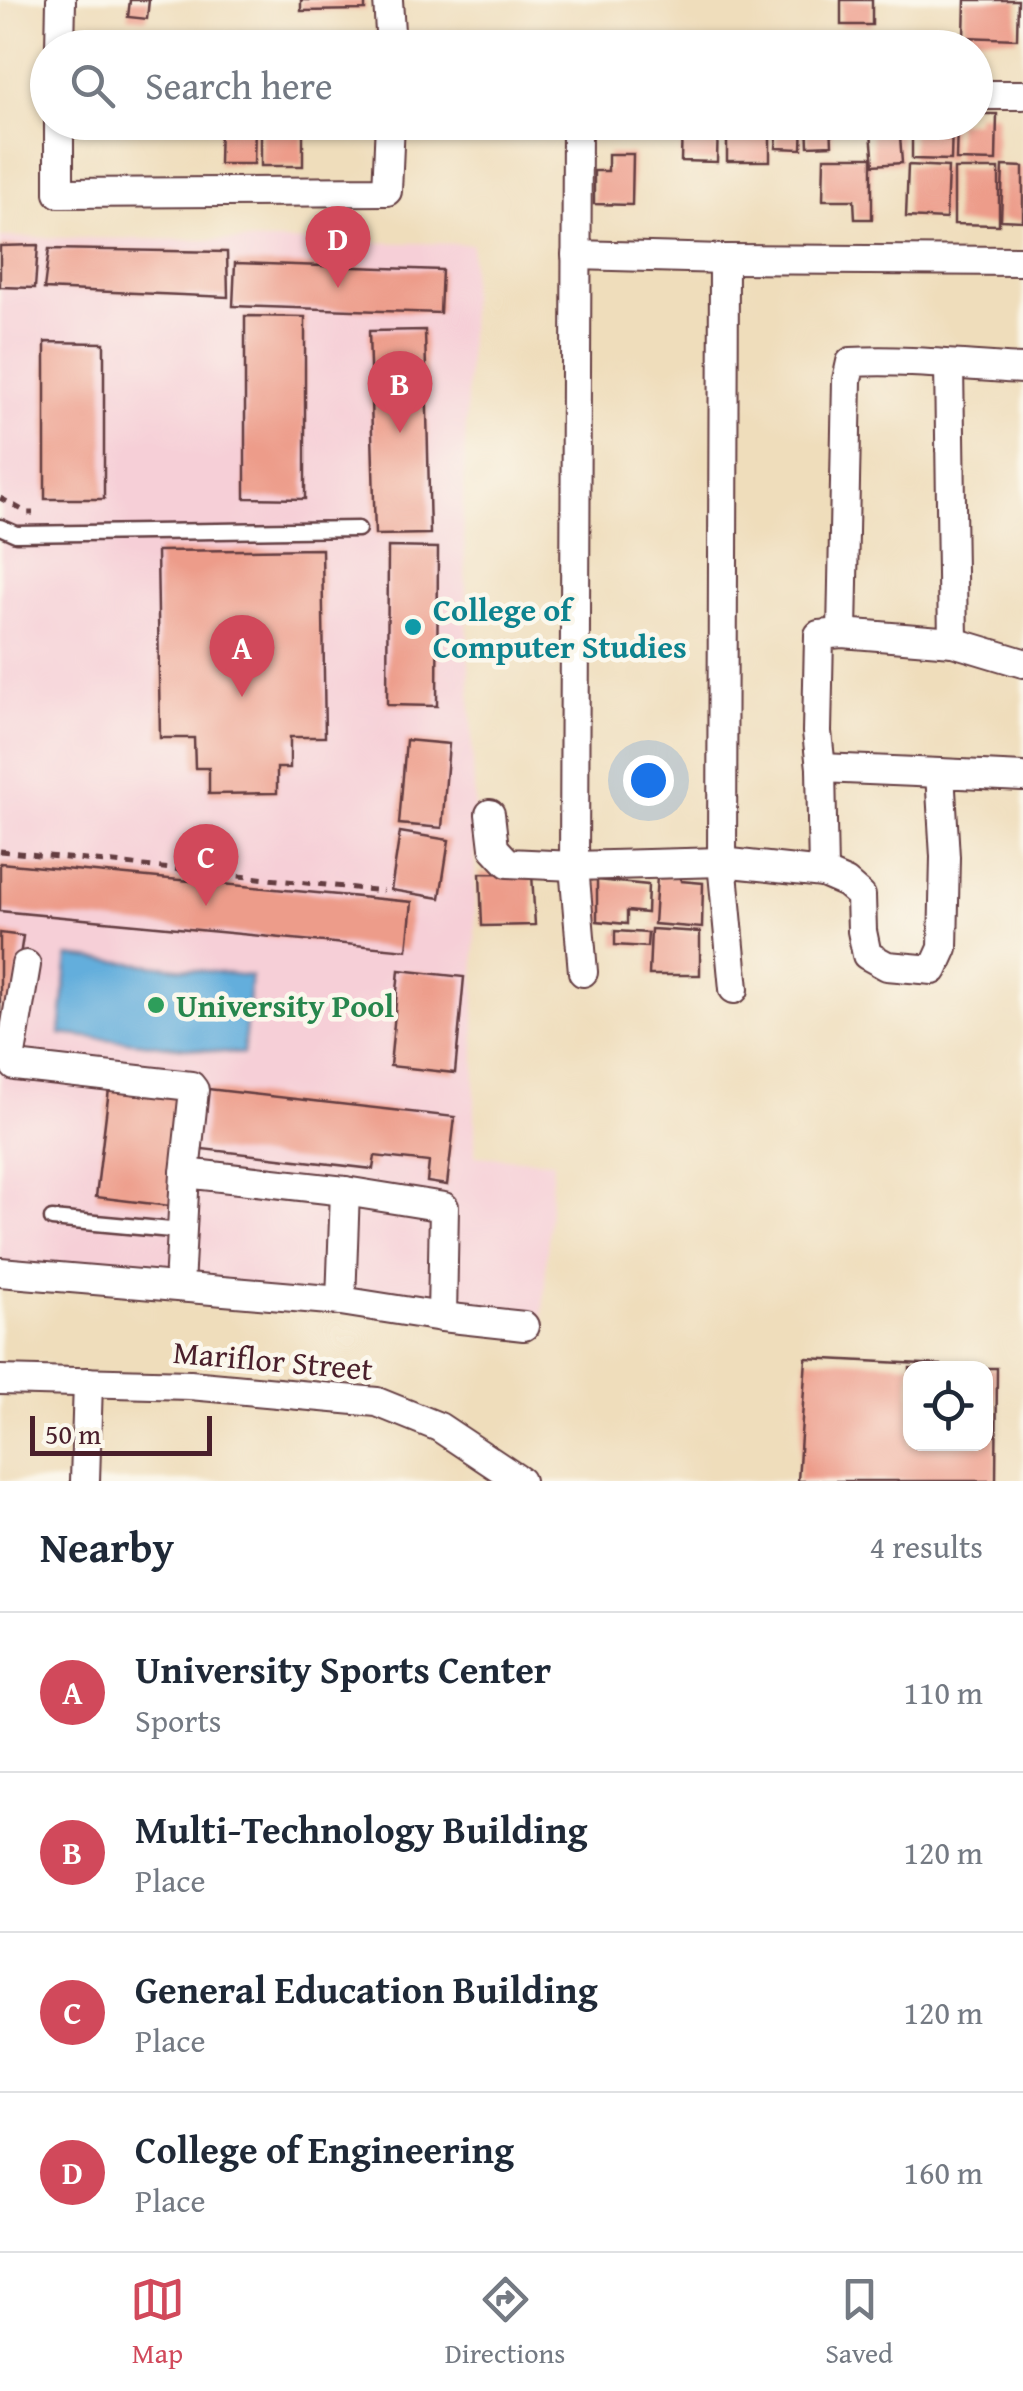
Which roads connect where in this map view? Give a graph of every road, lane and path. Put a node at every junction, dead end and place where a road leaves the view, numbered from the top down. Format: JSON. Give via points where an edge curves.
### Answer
{"nodes":[{"id":1,"x":61,"y":0,"type":"edge"},
{"id":2,"x":388,"y":0,"type":"edge"},
{"id":3,"x":60,"y":30,"type":"edge"},
{"id":4,"x":390,"y":30,"type":"edge"},
{"id":5,"x":993,"y":95,"type":"edge"},
{"id":6,"x":1023,"y":95,"type":"edge"},
{"id":7,"x":60,"y":140,"type":"edge"},
{"id":8,"x":389,"y":140,"type":"edge"},
{"id":9,"x":577,"y":140,"type":"edge"},
{"id":10,"x":576,"y":255,"type":"junction"},
{"id":11,"x":724,"y":259,"type":"junction"},
{"id":12,"x":1023,"y":261,"type":"edge"},
{"id":13,"x":948,"y":366,"type":"junction"},
{"id":14,"x":1023,"y":369,"type":"edge"},
{"id":15,"x":0,"y":498,"type":"edge"},
{"id":16,"x":48,"y":513,"type":"dead end"},
{"id":17,"x":0,"y":527,"type":"edge"},
{"id":18,"x":358,"y":530,"type":"dead end"},
{"id":19,"x":842,"y":633,"type":"junction"},
{"id":20,"x":953,"y":642,"type":"junction"},
{"id":21,"x":1023,"y":663,"type":"edge"},
{"id":22,"x":821,"y":768,"type":"junction"},
{"id":23,"x":940,"y":773,"type":"junction"},
{"id":24,"x":1023,"y":777,"type":"edge"},
{"id":25,"x":490,"y":814,"type":"dead end"},
{"id":26,"x":0,"y":852,"type":"edge"},
{"id":27,"x":722,"y":862,"type":"junction"},
{"id":28,"x":574,"y":866,"type":"junction"},
{"id":29,"x":823,"y":873,"type":"junction"},
{"id":30,"x":383,"y":891,"type":"dead end"},
{"id":31,"x":26,"y":965,"type":"dead end"},
{"id":32,"x":583,"y":972,"type":"dead end"},
{"id":33,"x":734,"y":989,"type":"dead end"},
{"id":34,"x":185,"y":1173,"type":"junction"},
{"id":35,"x":345,"y":1192,"type":"junction"},
{"id":36,"x":52,"y":1219,"type":"dead end"},
{"id":37,"x":182,"y":1230,"type":"junction"},
{"id":38,"x":0,"y":1272,"type":"edge"},
{"id":39,"x":179,"y":1286,"type":"junction"},
{"id":40,"x":341,"y":1301,"type":"junction"},
{"id":41,"x":442,"y":1318,"type":"junction"},
{"id":42,"x":524,"y":1326,"type":"dead end"},
{"id":43,"x":0,"y":1380,"type":"edge"},
{"id":44,"x":88,"y":1382,"type":"junction"},
{"id":45,"x":85,"y":1481,"type":"edge"},
{"id":46,"x":520,"y":1481,"type":"edge"}],
"edges":[{"from":1,"to":3,"type":"street"},
{"from":2,"to":4,"type":"street"},
{"from":5,"to":6,"type":"street"},
{"from":7,"to":8,"type":"street","via":[[59,193],[387,191]]},
{"from":9,"to":10,"type":"street"},
{"from":10,"to":11,"type":"street"},
{"from":10,"to":28,"type":"street"},
{"from":11,"to":12,"type":"street"},
{"from":11,"to":27,"type":"street"},
{"from":13,"to":14,"type":"street"},
{"from":13,"to":19,"type":"street","via":[[850,362]]},
{"from":13,"to":20,"type":"street"},
{"from":15,"to":16,"type":"path","via":[[28,513]]},
{"from":17,"to":18,"type":"lane","via":[[16,534]]},
{"from":19,"to":20,"type":"street"},
{"from":19,"to":22,"type":"street","via":[[819,635]]},
{"from":20,"to":21,"type":"street"},
{"from":22,"to":23,"type":"street"},
{"from":22,"to":29,"type":"street"},
{"from":23,"to":24,"type":"street"},
{"from":23,"to":29,"type":"street","via":[[943,948],[932,970],[888,966],[866,955],[861,896]]},
{"from":25,"to":28,"type":"street","via":[[494,848],[508,863]]},
{"from":26,"to":30,"type":"path"},
{"from":27,"to":28,"type":"street"},
{"from":27,"to":29,"type":"street"},
{"from":27,"to":33,"type":"street"},
{"from":28,"to":32,"type":"street"},
{"from":31,"to":34,"type":"street","via":[[14,1066],[191,1086]]},
{"from":34,"to":35,"type":"street"},
{"from":34,"to":37,"type":"street"},
{"from":35,"to":40,"type":"street"},
{"from":35,"to":41,"type":"street","via":[[444,1207]]},
{"from":36,"to":37,"type":"lane"},
{"from":37,"to":39,"type":"street"},
{"from":38,"to":39,"type":"street"},
{"from":39,"to":40,"type":"street"},
{"from":40,"to":41,"type":"street"},
{"from":41,"to":42,"type":"street"},
{"from":43,"to":44,"type":"street","name":"Mariflor Street"},
{"from":44,"to":45,"type":"street"},
{"from":44,"to":46,"type":"street","name":"Mariflor Street","via":[[377,1402],[439,1427]]}]}
